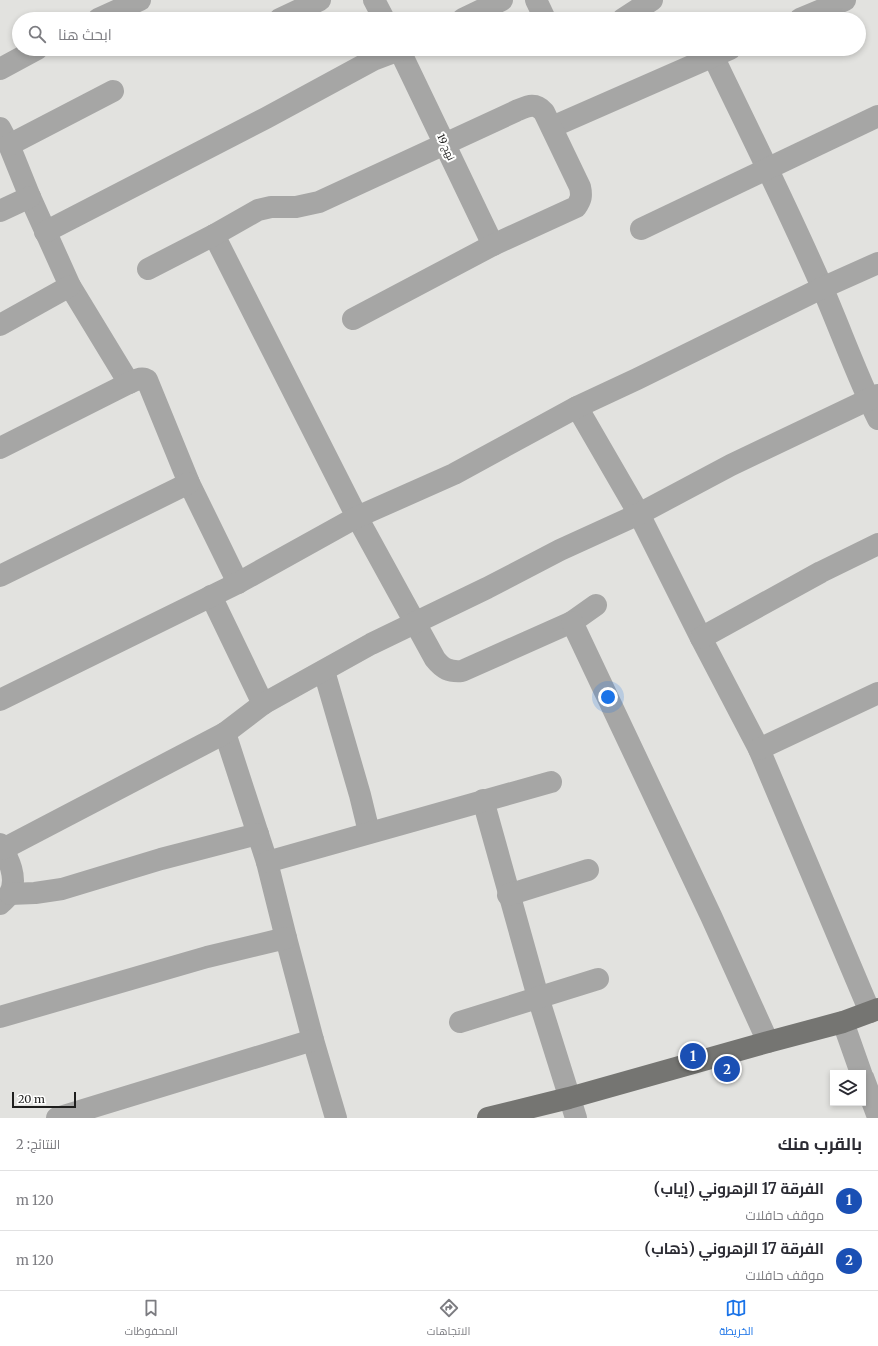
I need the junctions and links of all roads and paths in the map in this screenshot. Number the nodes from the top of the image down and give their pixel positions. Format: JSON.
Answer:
{"nodes":[{"id":1,"x":140,"y":0,"type":"edge"},
{"id":2,"x":320,"y":0,"type":"edge"},
{"id":3,"x":374,"y":0,"type":"edge"},
{"id":4,"x":502,"y":0,"type":"edge"},
{"id":5,"x":536,"y":0,"type":"edge"},
{"id":6,"x":652,"y":0,"type":"edge"},
{"id":7,"x":845,"y":0,"type":"edge"},
{"id":8,"x":113,"y":12,"type":"edge"},
{"id":9,"x":295,"y":12,"type":"edge"},
{"id":10,"x":380,"y":12,"type":"edge"},
{"id":11,"x":477,"y":12,"type":"edge"},
{"id":12,"x":542,"y":12,"type":"edge"},
{"id":13,"x":634,"y":12,"type":"edge"},
{"id":14,"x":817,"y":12,"type":"edge"},
{"id":15,"x":24,"y":56,"type":"edge"},
{"id":16,"x":383,"y":56,"type":"edge"},
{"id":17,"x":403,"y":56,"type":"edge"},
{"id":18,"x":715,"y":56,"type":"edge"},
{"id":19,"x":723,"y":56,"type":"edge"},
{"id":20,"x":0,"y":69,"type":"edge"},
{"id":21,"x":113,"y":91,"type":"dead end"},
{"id":22,"x":878,"y":116,"type":"edge"},
{"id":23,"x":552,"y":127,"type":"junction"},
{"id":24,"x":4,"y":137,"type":"edge"},
{"id":25,"x":445,"y":144,"type":"junction"},
{"id":26,"x":768,"y":169,"type":"junction"},
{"id":27,"x":30,"y":197,"type":"junction"},
{"id":28,"x":0,"y":211,"type":"edge"},
{"id":29,"x":641,"y":229,"type":"dead end"},
{"id":30,"x":45,"y":232,"type":"junction"},
{"id":31,"x":214,"y":235,"type":"junction"},
{"id":32,"x":493,"y":245,"type":"junction"},
{"id":33,"x":878,"y":263,"type":"edge"},
{"id":34,"x":148,"y":268,"type":"dead end"},
{"id":35,"x":70,"y":286,"type":"junction"},
{"id":36,"x":822,"y":288,"type":"junction"},
{"id":37,"x":354,"y":319,"type":"dead end"},
{"id":38,"x":0,"y":325,"type":"edge"},
{"id":39,"x":129,"y":383,"type":"junction"},
{"id":40,"x":875,"y":405,"type":"edge"},
{"id":41,"x":577,"y":407,"type":"junction"},
{"id":42,"x":0,"y":448,"type":"edge"},
{"id":43,"x":189,"y":483,"type":"junction"},
{"id":44,"x":639,"y":514,"type":"junction"},
{"id":45,"x":357,"y":517,"type":"junction"},
{"id":46,"x":878,"y":544,"type":"edge"},
{"id":47,"x":0,"y":576,"type":"edge"},
{"id":48,"x":238,"y":583,"type":"junction"},
{"id":49,"x":211,"y":596,"type":"junction"},
{"id":50,"x":596,"y":605,"type":"dead end"},
{"id":51,"x":415,"y":622,"type":"junction"},
{"id":52,"x":572,"y":622,"type":"junction"},
{"id":53,"x":701,"y":638,"type":"junction"},
{"id":54,"x":324,"y":671,"type":"junction"},
{"id":55,"x":878,"y":693,"type":"edge"},
{"id":56,"x":0,"y":700,"type":"edge"},
{"id":57,"x":263,"y":704,"type":"junction"},
{"id":58,"x":224,"y":733,"type":"junction"},
{"id":59,"x":759,"y":749,"type":"junction"},
{"id":60,"x":551,"y":782,"type":"dead end"},
{"id":61,"x":483,"y":800,"type":"junction"},
{"id":62,"x":369,"y":832,"type":"junction"},
{"id":63,"x":258,"y":834,"type":"junction"},
{"id":64,"x":2,"y":847,"type":"edge"},
{"id":65,"x":267,"y":862,"type":"junction"},
{"id":66,"x":588,"y":870,"type":"dead end"},
{"id":67,"x":508,"y":895,"type":"junction"},
{"id":68,"x":5,"y":899,"type":"edge"},
{"id":69,"x":286,"y":938,"type":"junction"},
{"id":70,"x":598,"y":979,"type":"dead end"},
{"id":71,"x":538,"y":997,"type":"junction"},
{"id":72,"x":874,"y":1010,"type":"edge"},
{"id":73,"x":0,"y":1017,"type":"edge"},
{"id":74,"x":460,"y":1022,"type":"dead end"},
{"id":75,"x":843,"y":1022,"type":"junction"},
{"id":76,"x":313,"y":1040,"type":"junction"},
{"id":77,"x":768,"y":1042,"type":"junction"},
{"id":78,"x":861,"y":1070,"type":"edge"},
{"id":79,"x":866,"y":1085,"type":"edge"},
{"id":80,"x":573,"y":1108,"type":"edge"},
{"id":81,"x":878,"y":1117,"type":"edge"},
{"id":82,"x":58,"y":1118,"type":"edge"},
{"id":83,"x":336,"y":1118,"type":"edge"},
{"id":84,"x":488,"y":1118,"type":"edge"}],
"edges":[{"from":1,"to":8,"type":"street"},
{"from":2,"to":9,"type":"street"},
{"from":3,"to":10,"type":"street"},
{"from":4,"to":11,"type":"street"},
{"from":5,"to":12,"type":"street"},
{"from":6,"to":13,"type":"street"},
{"from":7,"to":14,"type":"street"},
{"from":15,"to":20,"type":"street"},
{"from":16,"to":30,"type":"street"},
{"from":17,"to":25,"type":"street","name":"نهج 19"},
{"from":18,"to":23,"type":"street"},
{"from":19,"to":26,"type":"street"},
{"from":21,"to":24,"type":"street"},
{"from":22,"to":26,"type":"street"},
{"from":23,"to":25,"type":"street"},
{"from":23,"to":32,"type":"street"},
{"from":24,"to":27,"type":"street"},
{"from":25,"to":31,"type":"street"},
{"from":25,"to":32,"type":"street","name":"نهج 19"},
{"from":26,"to":29,"type":"street"},
{"from":26,"to":36,"type":"street"},
{"from":27,"to":28,"type":"street"},
{"from":27,"to":30,"type":"street"},
{"from":30,"to":35,"type":"street"},
{"from":31,"to":34,"type":"street"},
{"from":31,"to":45,"type":"street"},
{"from":32,"to":37,"type":"street"},
{"from":33,"to":36,"type":"street"},
{"from":35,"to":38,"type":"street"},
{"from":35,"to":39,"type":"street"},
{"from":36,"to":40,"type":"street"},
{"from":36,"to":41,"type":"street"},
{"from":39,"to":42,"type":"street"},
{"from":39,"to":43,"type":"street"},
{"from":40,"to":44,"type":"street"},
{"from":41,"to":44,"type":"street"},
{"from":41,"to":45,"type":"street"},
{"from":43,"to":47,"type":"street"},
{"from":43,"to":48,"type":"street"},
{"from":44,"to":51,"type":"street"},
{"from":44,"to":53,"type":"street"},
{"from":45,"to":48,"type":"street"},
{"from":45,"to":51,"type":"street"},
{"from":46,"to":53,"type":"street"},
{"from":48,"to":49,"type":"street"},
{"from":49,"to":56,"type":"street"},
{"from":49,"to":57,"type":"street"},
{"from":50,"to":52,"type":"street"},
{"from":51,"to":52,"type":"street"},
{"from":51,"to":54,"type":"street"},
{"from":52,"to":77,"type":"street"},
{"from":53,"to":59,"type":"street"},
{"from":54,"to":57,"type":"street"},
{"from":54,"to":62,"type":"street"},
{"from":55,"to":59,"type":"street"},
{"from":57,"to":58,"type":"street"},
{"from":58,"to":63,"type":"street"},
{"from":58,"to":64,"type":"street"},
{"from":59,"to":72,"type":"street"},
{"from":60,"to":61,"type":"street"},
{"from":61,"to":62,"type":"street"},
{"from":61,"to":67,"type":"street"},
{"from":62,"to":65,"type":"street"},
{"from":63,"to":65,"type":"street"},
{"from":63,"to":68,"type":"street"},
{"from":64,"to":68,"type":"street"},
{"from":65,"to":69,"type":"street"},
{"from":66,"to":67,"type":"street"},
{"from":67,"to":71,"type":"street"},
{"from":69,"to":73,"type":"street"},
{"from":69,"to":76,"type":"street"},
{"from":70,"to":71,"type":"street"},
{"from":71,"to":74,"type":"street"},
{"from":71,"to":80,"type":"street"},
{"from":72,"to":75,"type":"main road"},
{"from":75,"to":77,"type":"main road"},
{"from":75,"to":78,"type":"street"},
{"from":76,"to":82,"type":"street"},
{"from":76,"to":83,"type":"street"},
{"from":77,"to":80,"type":"main road"},
{"from":79,"to":81,"type":"street"},
{"from":80,"to":84,"type":"main road"}]}
